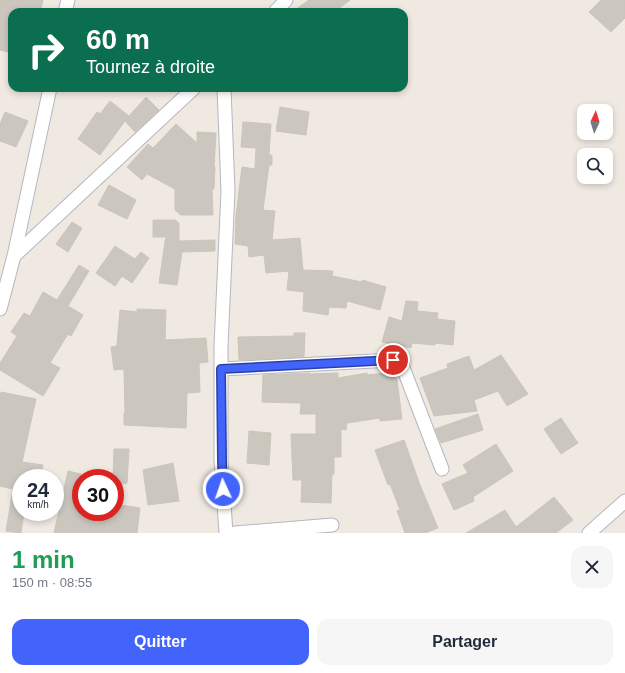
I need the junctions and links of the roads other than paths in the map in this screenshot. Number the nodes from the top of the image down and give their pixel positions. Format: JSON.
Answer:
{"nodes":[{"id":1,"x":286,"y":0,"type":"edge"},
{"id":2,"x":279,"y":8,"type":"edge"},
{"id":3,"x":49,"y":92,"type":"edge"},
{"id":4,"x":190,"y":92,"type":"edge"},
{"id":5,"x":224,"y":92,"type":"edge"},
{"id":6,"x":14,"y":256,"type":"junction"},
{"id":7,"x":1,"y":304,"type":"edge"},
{"id":8,"x":221,"y":369,"type":"junction"},
{"id":9,"x":442,"y":469,"type":"dead end"},
{"id":10,"x":625,"y":501,"type":"edge"},
{"id":11,"x":332,"y":525,"type":"dead end"},
{"id":12,"x":226,"y":533,"type":"edge"},
{"id":13,"x":235,"y":533,"type":"edge"},
{"id":14,"x":589,"y":533,"type":"edge"}],
"edges":[{"from":1,"to":2,"type":"street"},
{"from":3,"to":6,"type":"street"},
{"from":4,"to":6,"type":"street"},
{"from":5,"to":8,"type":"street"},
{"from":6,"to":7,"type":"street"},
{"from":8,"to":9,"type":"street"},
{"from":8,"to":12,"type":"street"},
{"from":10,"to":14,"type":"street"},
{"from":11,"to":13,"type":"street"}]}
